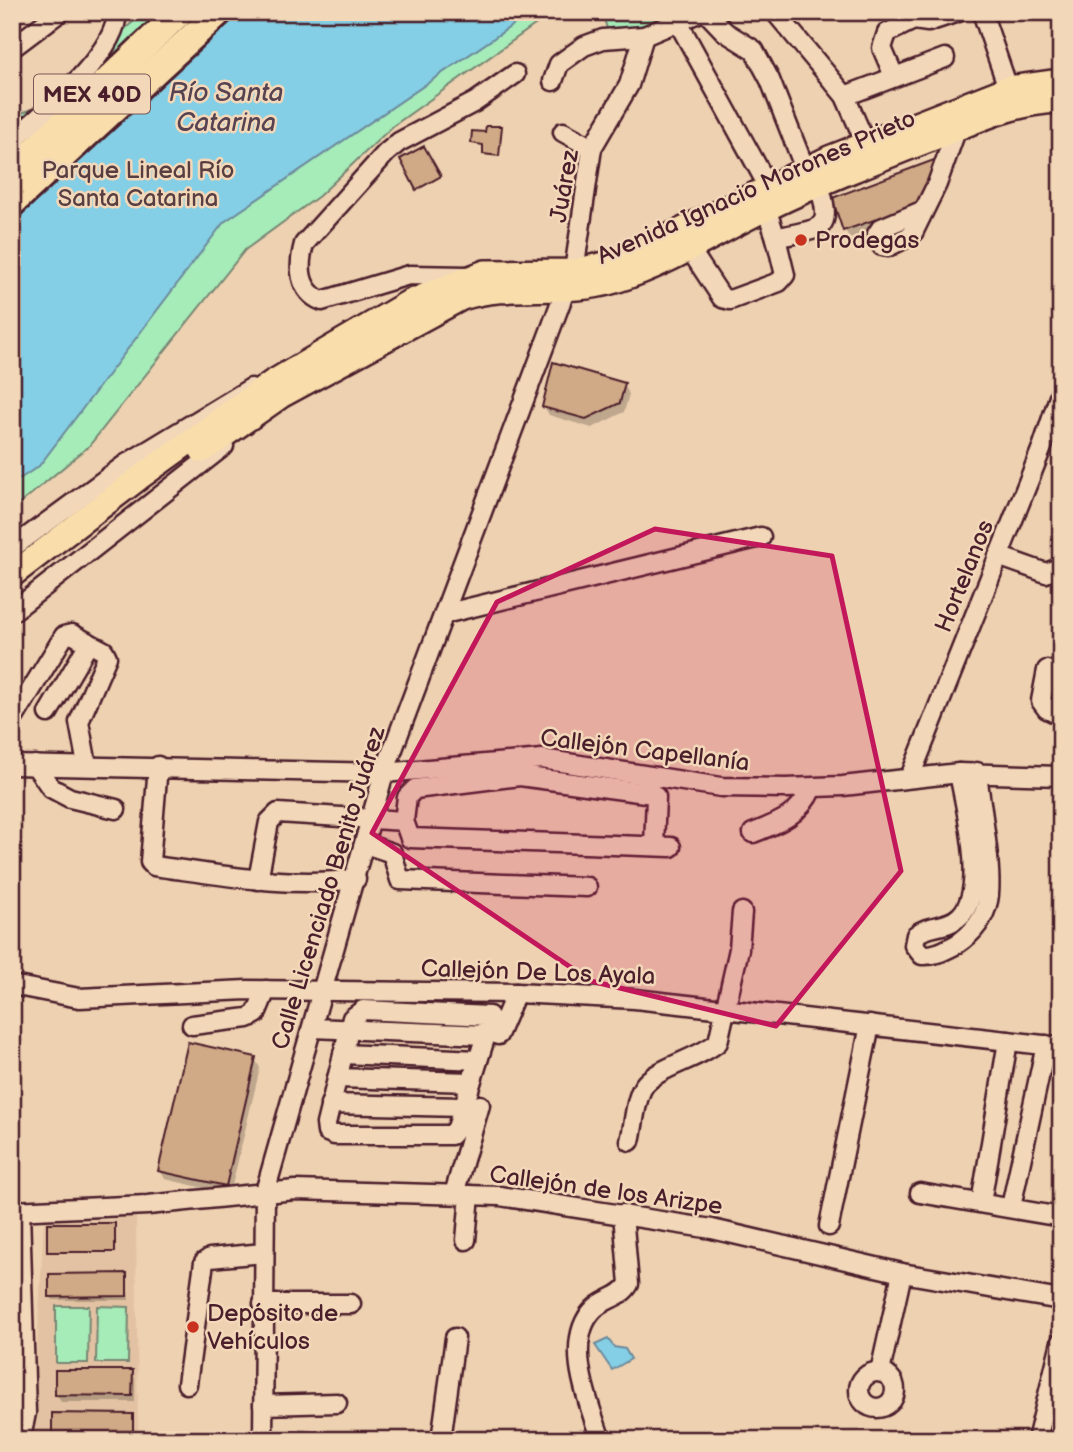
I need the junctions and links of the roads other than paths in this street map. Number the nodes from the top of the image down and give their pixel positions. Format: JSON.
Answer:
{"nodes":[{"id":1,"x":60,"y":12,"type":"edge"},
{"id":2,"x":117,"y":12,"type":"edge"},
{"id":3,"x":221,"y":12,"type":"edge"},
{"id":4,"x":703,"y":12,"type":"edge"},
{"id":5,"x":775,"y":12,"type":"edge"},
{"id":6,"x":958,"y":12,"type":"edge"},
{"id":7,"x":982,"y":12,"type":"edge"},
{"id":8,"x":179,"y":14,"type":"edge"},
{"id":9,"x":678,"y":22,"type":"junction"},
{"id":10,"x":644,"y":36,"type":"junction"},
{"id":11,"x":12,"y":48,"type":"edge"},
{"id":12,"x":945,"y":58,"type":"dead end"},
{"id":13,"x":515,"y":74,"type":"dead end"},
{"id":14,"x":894,"y":76,"type":"junction"},
{"id":15,"x":553,"y":80,"type":"dead end"},
{"id":16,"x":1061,"y":80,"type":"edge"},
{"id":17,"x":1008,"y":88,"type":"junction"},
{"id":18,"x":845,"y":96,"type":"junction"},
{"id":19,"x":1061,"y":100,"type":"edge"},
{"id":20,"x":957,"y":128,"type":"junction"},
{"id":21,"x":563,"y":132,"type":"dead end"},
{"id":22,"x":12,"y":141,"type":"edge"},
{"id":23,"x":866,"y":144,"type":"junction"},
{"id":24,"x":592,"y":148,"type":"junction"},
{"id":25,"x":12,"y":172,"type":"edge"},
{"id":26,"x":812,"y":177,"type":"junction"},
{"id":27,"x":767,"y":197,"type":"junction"},
{"id":28,"x":12,"y":203,"type":"edge"},
{"id":29,"x":924,"y":210,"type":"dead end"},
{"id":30,"x":776,"y":238,"type":"junction"},
{"id":31,"x":693,"y":254,"type":"dead end"},
{"id":32,"x":468,"y":276,"type":"junction"},
{"id":33,"x":570,"y":281,"type":"junction"},
{"id":34,"x":276,"y":389,"type":"junction"},
{"id":35,"x":1061,"y":391,"type":"edge"},
{"id":36,"x":143,"y":484,"type":"junction"},
{"id":37,"x":761,"y":537,"type":"dead end"},
{"id":38,"x":12,"y":548,"type":"edge"},
{"id":39,"x":998,"y":556,"type":"junction"},
{"id":40,"x":1061,"y":567,"type":"edge"},
{"id":41,"x":12,"y":575,"type":"edge"},
{"id":42,"x":12,"y":593,"type":"edge"},
{"id":43,"x":12,"y":612,"type":"edge"},
{"id":44,"x":444,"y":614,"type":"junction"},
{"id":45,"x":89,"y":643,"type":"junction"},
{"id":46,"x":1047,"y":670,"type":"dead end"},
{"id":47,"x":48,"y":713,"type":"dead end"},
{"id":48,"x":15,"y":716,"type":"dead end"},
{"id":49,"x":1061,"y":716,"type":"edge"},
{"id":50,"x":12,"y":765,"type":"edge"},
{"id":51,"x":35,"y":765,"type":"junction"},
{"id":52,"x":87,"y":765,"type":"junction"},
{"id":53,"x":158,"y":766,"type":"junction"},
{"id":54,"x":968,"y":772,"type":"junction"},
{"id":55,"x":383,"y":773,"type":"junction"},
{"id":56,"x":1061,"y":776,"type":"edge"},
{"id":57,"x":909,"y":777,"type":"junction"},
{"id":58,"x":812,"y":788,"type":"junction"},
{"id":59,"x":116,"y":809,"type":"dead end"},
{"id":60,"x":373,"y":817,"type":"junction"},
{"id":61,"x":974,"y":820,"type":"junction"},
{"id":62,"x":404,"y":821,"type":"junction"},
{"id":63,"x":752,"y":833,"type":"dead end"},
{"id":64,"x":365,"y":844,"type":"junction"},
{"id":65,"x":356,"y":879,"type":"junction"},
{"id":66,"x":258,"y":880,"type":"junction"},
{"id":67,"x":587,"y":887,"type":"dead end"},
{"id":68,"x":742,"y":912,"type":"dead end"},
{"id":69,"x":12,"y":985,"type":"edge"},
{"id":70,"x":266,"y":990,"type":"junction"},
{"id":71,"x":323,"y":991,"type":"junction"},
{"id":72,"x":516,"y":993,"type":"junction"},
{"id":73,"x":727,"y":1008,"type":"junction"},
{"id":74,"x":192,"y":1025,"type":"dead end"},
{"id":75,"x":870,"y":1025,"type":"junction"},
{"id":76,"x":312,"y":1028,"type":"junction"},
{"id":77,"x":348,"y":1030,"type":"junction"},
{"id":78,"x":492,"y":1035,"type":"junction"},
{"id":79,"x":1008,"y":1041,"type":"junction"},
{"id":80,"x":1053,"y":1046,"type":"edge"},
{"id":81,"x":343,"y":1054,"type":"junction"},
{"id":82,"x":478,"y":1060,"type":"junction"},
{"id":83,"x":337,"y":1077,"type":"junction"},
{"id":84,"x":471,"y":1082,"type":"junction"},
{"id":85,"x":330,"y":1104,"type":"junction"},
{"id":86,"x":472,"y":1106,"type":"junction"},
{"id":87,"x":630,"y":1141,"type":"dead end"},
{"id":88,"x":265,"y":1192,"type":"junction"},
{"id":89,"x":920,"y":1193,"type":"dead end"},
{"id":90,"x":462,"y":1195,"type":"junction"},
{"id":91,"x":981,"y":1203,"type":"junction"},
{"id":92,"x":1011,"y":1207,"type":"junction"},
{"id":93,"x":16,"y":1210,"type":"edge"},
{"id":94,"x":623,"y":1214,"type":"junction"},
{"id":95,"x":1061,"y":1217,"type":"edge"},
{"id":96,"x":829,"y":1226,"type":"dead end"},
{"id":97,"x":466,"y":1240,"type":"dead end"},
{"id":98,"x":264,"y":1253,"type":"junction"},
{"id":99,"x":902,"y":1273,"type":"junction"},
{"id":100,"x":1061,"y":1300,"type":"edge"},
{"id":101,"x":263,"y":1304,"type":"junction"},
{"id":102,"x":351,"y":1304,"type":"dead end"},
{"id":103,"x":455,"y":1338,"type":"dead end"},
{"id":104,"x":1061,"y":1342,"type":"edge"},
{"id":105,"x":880,"y":1372,"type":"dead end"},
{"id":106,"x":187,"y":1384,"type":"dead end"},
{"id":107,"x":1054,"y":1399,"type":"edge"},
{"id":108,"x":337,"y":1403,"type":"dead end"},
{"id":109,"x":263,"y":1405,"type":"junction"},
{"id":110,"x":12,"y":1432,"type":"edge"},
{"id":111,"x":262,"y":1440,"type":"edge"},
{"id":112,"x":441,"y":1440,"type":"edge"},
{"id":113,"x":601,"y":1440,"type":"edge"},
{"id":114,"x":1037,"y":1440,"type":"edge"}],
"edges":[{"from":1,"to":11,"type":"street"},
{"from":2,"to":22,"type":"street"},
{"from":3,"to":28,"type":"highway","number":"MEX 40D"},
{"from":4,"to":9,"type":"street"},
{"from":4,"to":26,"type":"street"},
{"from":5,"to":18,"type":"street"},
{"from":6,"to":14,"type":"street"},
{"from":7,"to":17,"type":"street"},
{"from":8,"to":25,"type":"highway","number":"MEX 40D"},
{"from":9,"to":10,"type":"street"},
{"from":9,"to":27,"type":"street"},
{"from":10,"to":15,"type":"street"},
{"from":10,"to":24,"type":"street","name":"Juárez"},
{"from":12,"to":14,"type":"street"},
{"from":13,"to":32,"type":"street"},
{"from":14,"to":18,"type":"street"},
{"from":16,"to":17,"type":"main road","name":"Avenida Ignacio Morones Prieto"},
{"from":17,"to":23,"type":"main road","name":"Avenida Ignacio Morones Prieto"},
{"from":18,"to":23,"type":"street"},
{"from":19,"to":20,"type":"main road","name":"Avenida Ignacio Morones Prieto"},
{"from":20,"to":26,"type":"main road","name":"Avenida Ignacio Morones Prieto"},
{"from":20,"to":29,"type":"street"},
{"from":21,"to":24,"type":"street"},
{"from":23,"to":26,"type":"main road","name":"Avenida Ignacio Morones Prieto"},
{"from":24,"to":33,"type":"street","name":"Juárez"},
{"from":26,"to":27,"type":"main road","name":"Avenida Ignacio Morones Prieto"},
{"from":26,"to":30,"type":"street"},
{"from":27,"to":30,"type":"street"},
{"from":27,"to":33,"type":"main road","name":"Avenida Ignacio Morones Prieto"},
{"from":30,"to":31,"type":"street"},
{"from":32,"to":33,"type":"main road","name":"Avenida Ignacio Morones Prieto"},
{"from":32,"to":34,"type":"main road","name":"Avenida Ignacio Morones Prieto"},
{"from":33,"to":34,"type":"main road","name":"Avenida Ignacio Morones Prieto"},
{"from":33,"to":44,"type":"street","name":"Calle Licenciado Benito Juárez"},
{"from":34,"to":36,"type":"main road","name":"Avenida Ignacio Morones Prieto"},
{"from":34,"to":38,"type":"street","name":"Avenida Ignacio Morones Prieto"},
{"from":34,"to":43,"type":"street"},
{"from":35,"to":39,"type":"street","name":"Hortelanos"},
{"from":36,"to":41,"type":"main road","name":"Avenida Ignacio Morones Prieto"},
{"from":36,"to":42,"type":"main road","name":"Avenida Ignacio Morones Prieto"},
{"from":37,"to":44,"type":"street"},
{"from":39,"to":40,"type":"street"},
{"from":39,"to":57,"type":"street","name":"Hortelanos"},
{"from":44,"to":55,"type":"street","name":"Calle Licenciado Benito Juárez"},
{"from":45,"to":47,"type":"street"},
{"from":45,"to":48,"type":"street"},
{"from":45,"to":52,"type":"street"},
{"from":46,"to":49,"type":"street"},
{"from":50,"to":51,"type":"street","name":"Callejón Capellanía"},
{"from":51,"to":52,"type":"street","name":"Callejón Capellanía"},
{"from":51,"to":59,"type":"street"},
{"from":52,"to":53,"type":"street","name":"Callejón Capellanía"},
{"from":53,"to":55,"type":"street","name":"Callejón Capellanía"},
{"from":53,"to":66,"type":"street"},
{"from":54,"to":56,"type":"street","name":"Callejón Capellanía"},
{"from":54,"to":57,"type":"street","name":"Callejón Capellanía"},
{"from":54,"to":61,"type":"street"},
{"from":55,"to":58,"type":"street","name":"Callejón Capellanía"},
{"from":55,"to":60,"type":"street","name":"Calle Licenciado Benito Juárez"},
{"from":57,"to":58,"type":"street","name":"Callejón Capellanía"},
{"from":58,"to":63,"type":"street"},
{"from":60,"to":62,"type":"street"},
{"from":60,"to":64,"type":"street","name":"Calle Licenciado Benito Juárez"},
{"from":60,"to":66,"type":"street"},
{"from":61,"to":61,"type":"street"},
{"from":62,"to":62,"type":"street"},
{"from":64,"to":65,"type":"street","name":"Calle Licenciado Benito Juárez"},
{"from":64,"to":67,"type":"street"},
{"from":65,"to":66,"type":"street"},
{"from":65,"to":71,"type":"street","name":"Calle Licenciado Benito Juárez"},
{"from":68,"to":73,"type":"street"},
{"from":69,"to":70,"type":"street","name":"Callejón De Los Ayala"},
{"from":70,"to":71,"type":"street","name":"Callejón De Los Ayala"},
{"from":70,"to":74,"type":"street"},
{"from":71,"to":72,"type":"street","name":"Callejón De Los Ayala"},
{"from":71,"to":76,"type":"street","name":"Calle Licenciado Benito Juárez"},
{"from":72,"to":73,"type":"street","name":"Callejón De Los Ayala"},
{"from":72,"to":78,"type":"street"},
{"from":73,"to":75,"type":"street","name":"Callejón De Los Ayala"},
{"from":73,"to":87,"type":"street"},
{"from":75,"to":79,"type":"street","name":"Callejón De Los Ayala"},
{"from":75,"to":96,"type":"street"},
{"from":76,"to":77,"type":"street"},
{"from":76,"to":88,"type":"street","name":"Calle Licenciado Benito Juárez"},
{"from":77,"to":78,"type":"street"},
{"from":77,"to":81,"type":"street"},
{"from":78,"to":82,"type":"street"},
{"from":79,"to":80,"type":"street","name":"Callejón De Los Ayala"},
{"from":79,"to":91,"type":"street"},
{"from":80,"to":92,"type":"street"},
{"from":81,"to":82,"type":"street"},
{"from":81,"to":83,"type":"street"},
{"from":82,"to":84,"type":"street"},
{"from":83,"to":84,"type":"street"},
{"from":83,"to":85,"type":"street"},
{"from":84,"to":86,"type":"street"},
{"from":85,"to":86,"type":"street"},
{"from":85,"to":86,"type":"street"},
{"from":86,"to":90,"type":"street"},
{"from":88,"to":90,"type":"street","name":"Callejón de los Arizpe"},
{"from":88,"to":93,"type":"street","name":"Callejón de los Arizpe"},
{"from":88,"to":98,"type":"street","name":"Calle Licenciado Benito Juárez"},
{"from":89,"to":91,"type":"street"},
{"from":90,"to":94,"type":"street","name":"Callejón de los Arizpe"},
{"from":90,"to":97,"type":"street"},
{"from":91,"to":92,"type":"street"},
{"from":92,"to":95,"type":"street"},
{"from":93,"to":110,"type":"street"},
{"from":94,"to":99,"type":"street","name":"Callejón de los Arizpe"},
{"from":94,"to":113,"type":"street"},
{"from":98,"to":101,"type":"street","name":"Calle Licenciado Benito Juárez"},
{"from":98,"to":106,"type":"street"},
{"from":99,"to":100,"type":"street","name":"Callejón de los Arizpe"},
{"from":99,"to":105,"type":"street"},
{"from":101,"to":102,"type":"street"},
{"from":101,"to":109,"type":"street","name":"Calle Licenciado Benito Juárez"},
{"from":103,"to":112,"type":"street"},
{"from":104,"to":107,"type":"street"},
{"from":107,"to":114,"type":"street"},
{"from":108,"to":109,"type":"street"},
{"from":109,"to":111,"type":"street","name":"Calle Licenciado Benito Juárez"}]}
